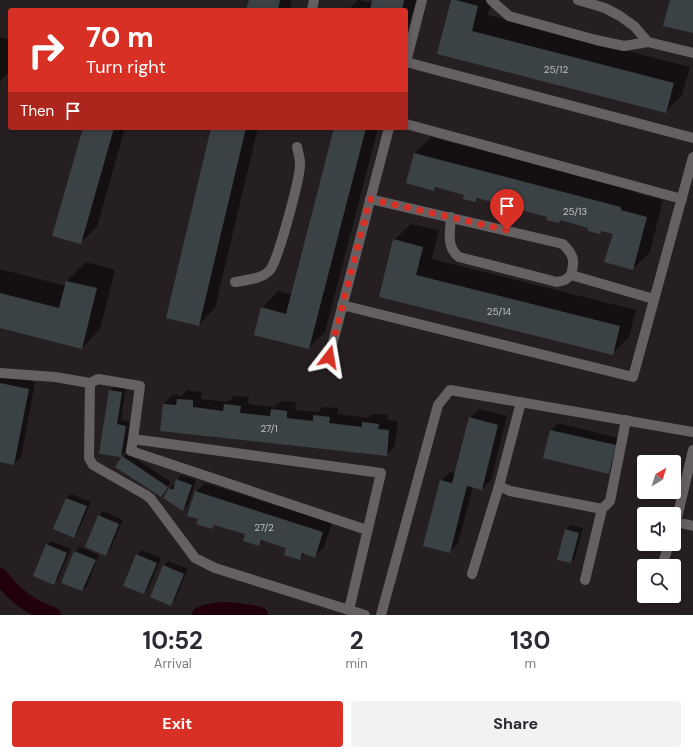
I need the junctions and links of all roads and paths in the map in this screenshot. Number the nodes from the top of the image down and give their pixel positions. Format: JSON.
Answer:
{"nodes":[{"id":1,"x":422,"y":0,"type":"edge"},
{"id":2,"x":491,"y":0,"type":"edge"},
{"id":3,"x":578,"y":0,"type":"edge"},
{"id":4,"x":648,"y":42,"type":"junction"},
{"id":5,"x":408,"y":54,"type":"edge"},
{"id":6,"x":693,"y":54,"type":"edge"},
{"id":7,"x":408,"y":63,"type":"edge"},
{"id":8,"x":408,"y":125,"type":"edge"},
{"id":9,"x":388,"y":130,"type":"edge"},
{"id":10,"x":693,"y":138,"type":"edge"},
{"id":11,"x":297,"y":148,"type":"dead end"},
{"id":12,"x":693,"y":157,"type":"edge"},
{"id":13,"x":370,"y":199,"type":"junction"},
{"id":14,"x":682,"y":199,"type":"junction"},
{"id":15,"x":451,"y":217,"type":"junction"},
{"id":16,"x":571,"y":275,"type":"junction"},
{"id":17,"x":235,"y":282,"type":"dead end"},
{"id":18,"x":654,"y":299,"type":"junction"},
{"id":19,"x":342,"y":305,"type":"junction"},
{"id":20,"x":329,"y":357,"type":"dead end"},
{"id":21,"x":0,"y":373,"type":"edge"},
{"id":22,"x":90,"y":382,"type":"junction"},
{"id":23,"x":521,"y":402,"type":"junction"},
{"id":24,"x":626,"y":420,"type":"junction"},
{"id":25,"x":693,"y":432,"type":"edge"},
{"id":26,"x":133,"y":439,"type":"junction"},
{"id":27,"x":693,"y":450,"type":"edge"},
{"id":28,"x":499,"y":486,"type":"junction"},
{"id":29,"x":679,"y":507,"type":"edge"},
{"id":30,"x":602,"y":509,"type":"junction"},
{"id":31,"x":681,"y":525,"type":"edge"},
{"id":32,"x":693,"y":526,"type":"edge"},
{"id":33,"x":368,"y":530,"type":"junction"},
{"id":34,"x":472,"y":574,"type":"dead end"},
{"id":35,"x":585,"y":580,"type":"dead end"},
{"id":36,"x":349,"y":610,"type":"junction"},
{"id":37,"x":365,"y":615,"type":"edge"},
{"id":38,"x":381,"y":615,"type":"edge"}],
"edges":[{"from":1,"to":5,"type":"street"},
{"from":2,"to":4,"type":"street"},
{"from":3,"to":4,"type":"street"},
{"from":4,"to":6,"type":"street"},
{"from":7,"to":10,"type":"street"},
{"from":8,"to":14,"type":"street"},
{"from":9,"to":13,"type":"street"},
{"from":11,"to":17,"type":"street"},
{"from":12,"to":14,"type":"street"},
{"from":13,"to":15,"type":"street"},
{"from":13,"to":19,"type":"street"},
{"from":14,"to":18,"type":"street"},
{"from":15,"to":16,"type":"street"},
{"from":15,"to":16,"type":"street"},
{"from":16,"to":18,"type":"street"},
{"from":18,"to":19,"type":"street"},
{"from":19,"to":20,"type":"street"},
{"from":21,"to":22,"type":"street"},
{"from":22,"to":26,"type":"street"},
{"from":22,"to":36,"type":"street"},
{"from":23,"to":24,"type":"street"},
{"from":23,"to":28,"type":"street"},
{"from":23,"to":38,"type":"street"},
{"from":24,"to":25,"type":"street"},
{"from":24,"to":30,"type":"street"},
{"from":26,"to":33,"type":"street"},
{"from":26,"to":33,"type":"street"},
{"from":27,"to":29,"type":"street"},
{"from":28,"to":30,"type":"street"},
{"from":28,"to":34,"type":"street"},
{"from":30,"to":35,"type":"street"},
{"from":31,"to":32,"type":"street"},
{"from":33,"to":36,"type":"street"},
{"from":36,"to":37,"type":"street"}]}
